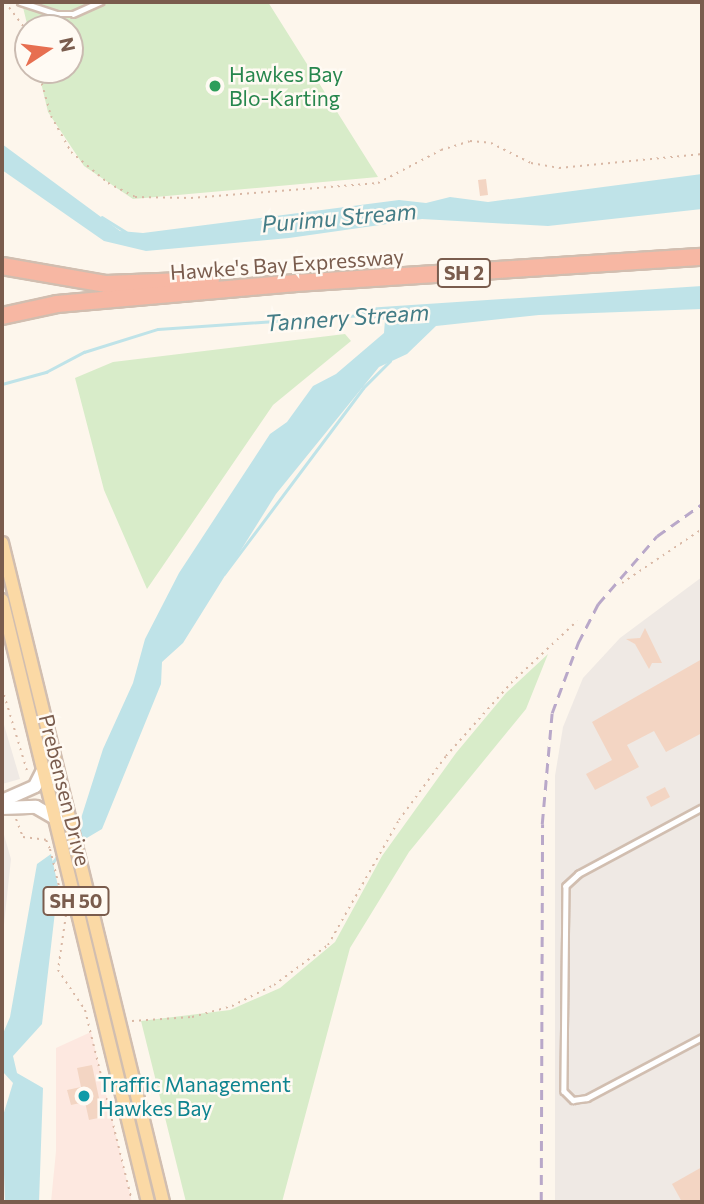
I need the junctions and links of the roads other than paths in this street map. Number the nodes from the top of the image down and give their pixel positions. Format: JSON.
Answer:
{"nodes":[{"id":1,"x":20,"y":2,"type":"edge"},
{"id":2,"x":100,"y":2,"type":"edge"},
{"id":3,"x":702,"y":248,"type":"edge"},
{"id":4,"x":702,"y":257,"type":"edge"},
{"id":5,"x":2,"y":266,"type":"edge"},
{"id":6,"x":2,"y":316,"type":"edge"},
{"id":7,"x":2,"y":543,"type":"edge"},
{"id":8,"x":2,"y":600,"type":"edge"},
{"id":9,"x":44,"y":768,"type":"junction"},
{"id":10,"x":6,"y":806,"type":"edge"},
{"id":11,"x":702,"y":808,"type":"edge"},
{"id":12,"x":57,"y":819,"type":"junction"},
{"id":13,"x":702,"y":1037,"type":"edge"},
{"id":14,"x":148,"y":1202,"type":"edge"},
{"id":15,"x":163,"y":1202,"type":"edge"}],
"edges":[{"from":1,"to":2,"type":"lane"},
{"from":3,"to":5,"type":"highway","name":"Hawke's Bay Expressway","number":"SH 2"},
{"from":4,"to":6,"type":"highway","name":"Hawke's Bay Expressway","number":"SH 2"},
{"from":7,"to":15,"type":"main road","name":"Prebensen Drive","number":"SH 50"},
{"from":8,"to":9,"type":"main road","name":"Prebensen Drive","number":"SH 50"},
{"from":9,"to":10,"type":"main road"},
{"from":9,"to":12,"type":"main road","name":"Prebensen Drive","number":"SH 50"},
{"from":10,"to":12,"type":"main road"},
{"from":11,"to":13,"type":"lane"},
{"from":12,"to":14,"type":"main road","name":"Prebensen Drive","number":"SH 50"}]}
